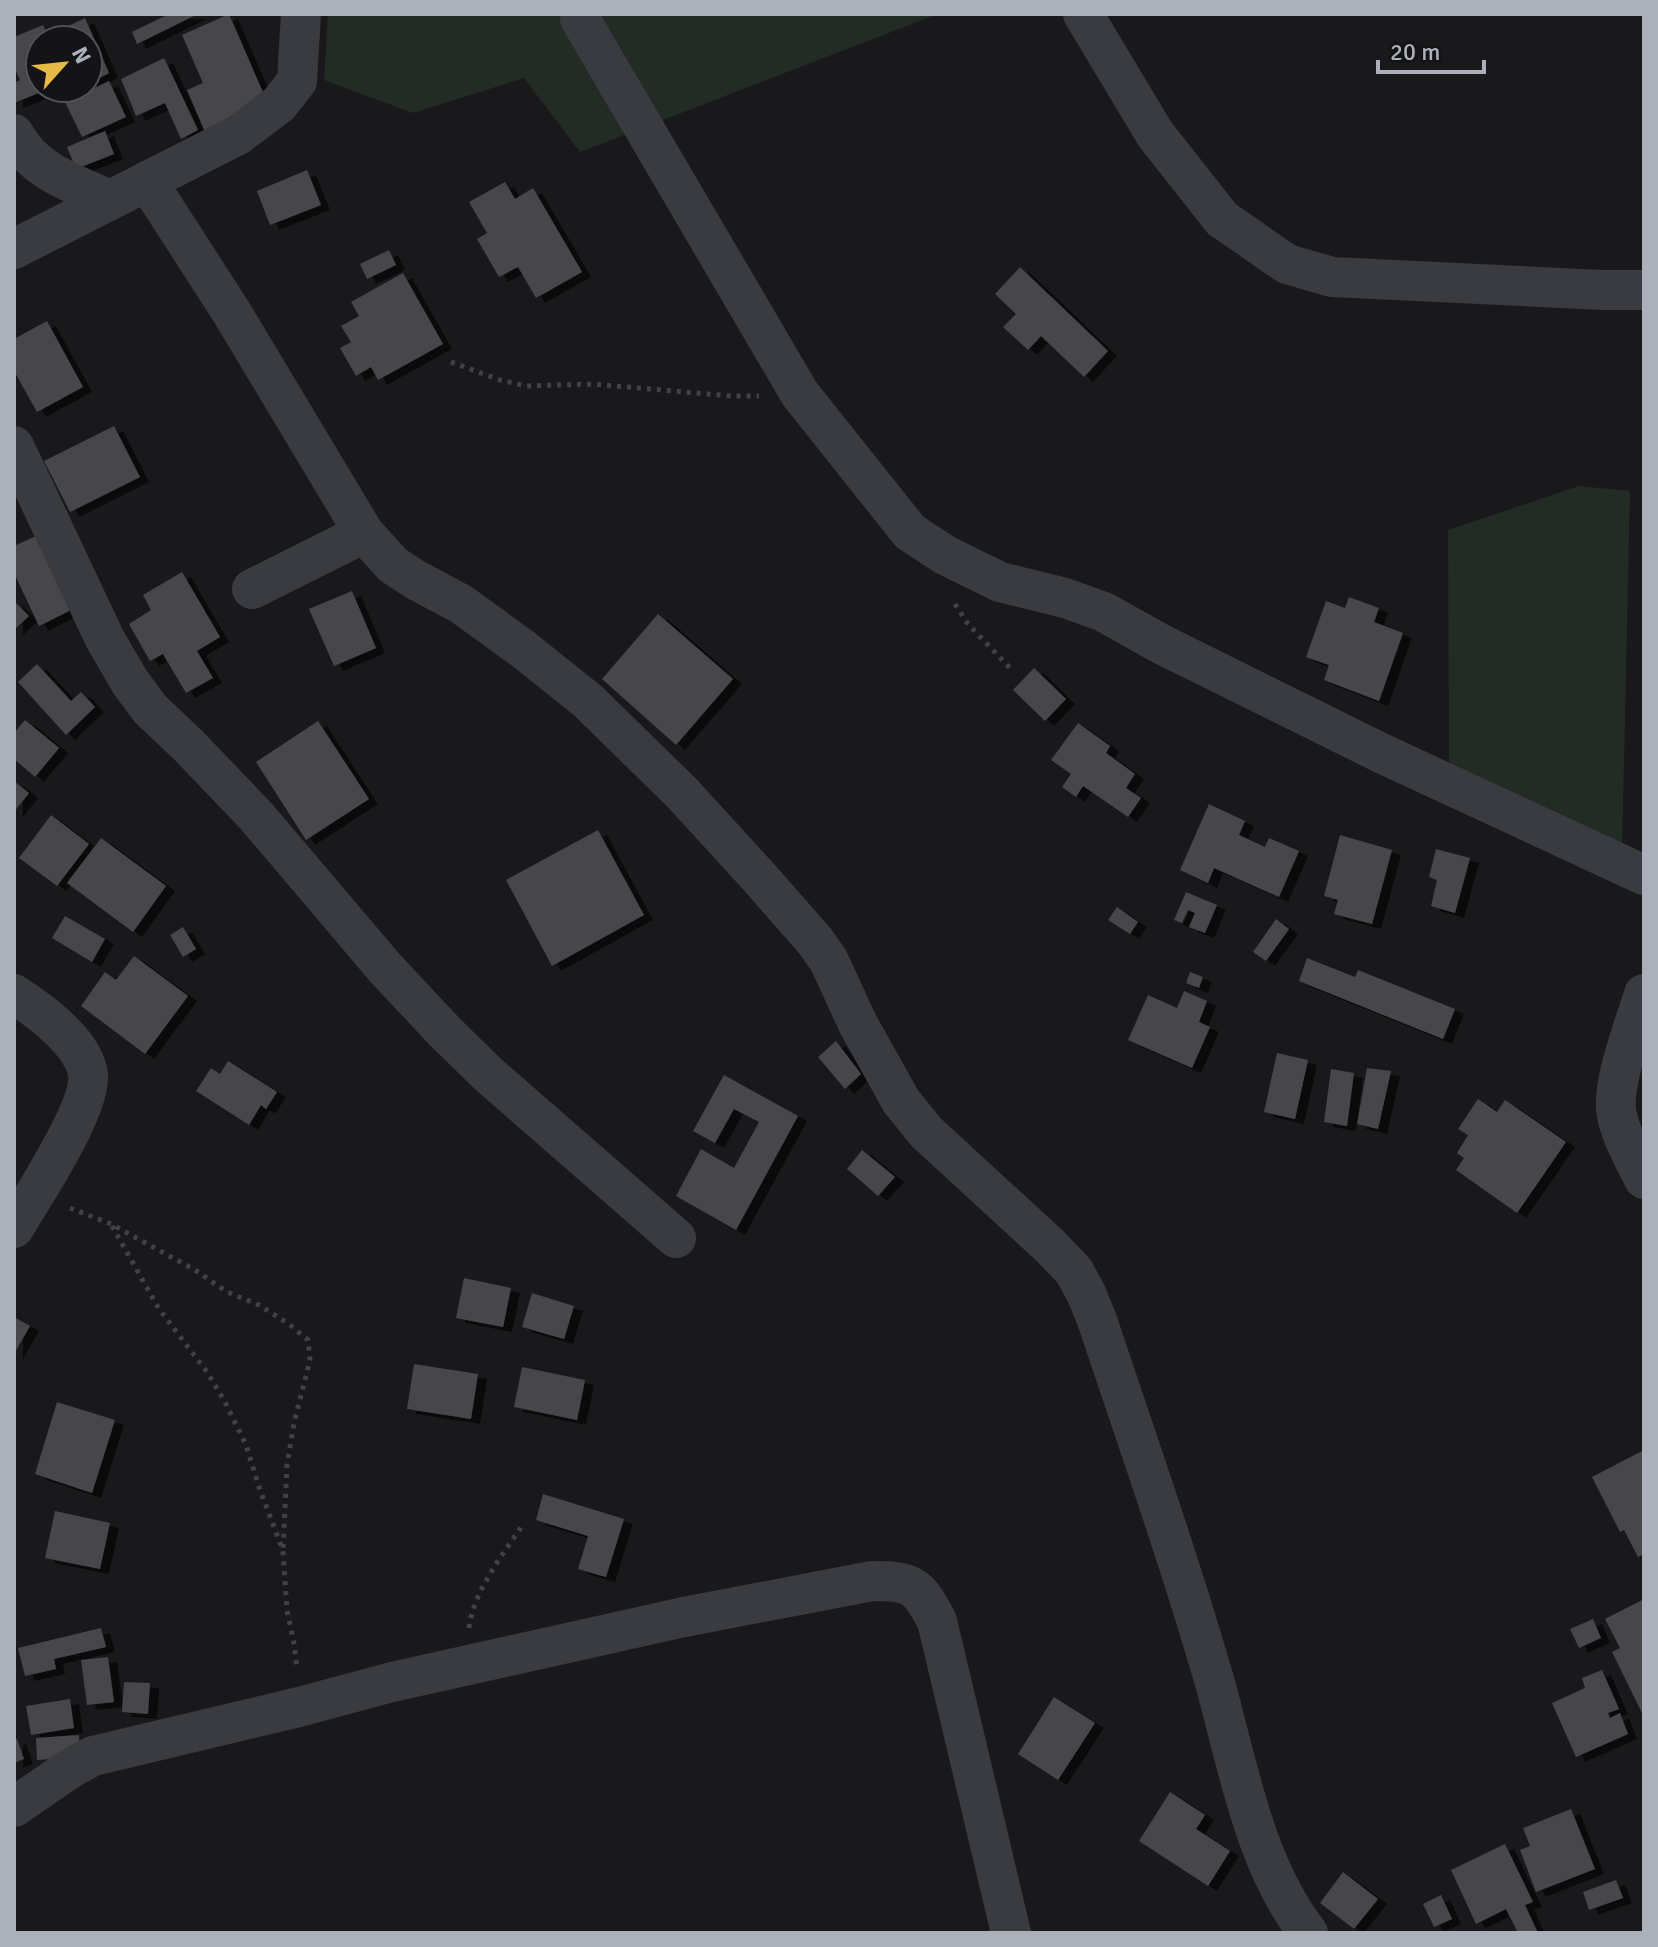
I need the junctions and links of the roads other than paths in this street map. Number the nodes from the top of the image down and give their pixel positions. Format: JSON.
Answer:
{"nodes":[{"id":1,"x":301,"y":14,"type":"edge"},
{"id":2,"x":1083,"y":14,"type":"edge"},
{"id":3,"x":580,"y":19,"type":"dead end"},
{"id":4,"x":14,"y":134,"type":"edge"},
{"id":5,"x":147,"y":181,"type":"junction"},
{"id":6,"x":109,"y":200,"type":"junction"},
{"id":7,"x":14,"y":249,"type":"edge"},
{"id":8,"x":1644,"y":290,"type":"edge"},
{"id":9,"x":14,"y":446,"type":"edge"},
{"id":10,"x":364,"y":533,"type":"junction"},
{"id":11,"x":252,"y":589,"type":"dead end"},
{"id":12,"x":1644,"y":875,"type":"edge"},
{"id":13,"x":14,"y":994,"type":"edge"},
{"id":14,"x":1644,"y":994,"type":"edge"},
{"id":15,"x":1644,"y":1179,"type":"edge"},
{"id":16,"x":14,"y":1228,"type":"edge"},
{"id":17,"x":676,"y":1238,"type":"dead end"},
{"id":18,"x":14,"y":1807,"type":"edge"},
{"id":19,"x":1011,"y":1933,"type":"edge"},
{"id":20,"x":1308,"y":1933,"type":"edge"}],
"edges":[{"from":1,"to":5,"type":"street"},
{"from":2,"to":8,"type":"street"},
{"from":3,"to":12,"type":"street"},
{"from":4,"to":6,"type":"street"},
{"from":5,"to":6,"type":"street"},
{"from":5,"to":10,"type":"street"},
{"from":6,"to":7,"type":"street"},
{"from":9,"to":17,"type":"street"},
{"from":10,"to":11,"type":"street"},
{"from":10,"to":20,"type":"street"},
{"from":13,"to":16,"type":"street"},
{"from":14,"to":15,"type":"street"},
{"from":18,"to":19,"type":"street"}]}
